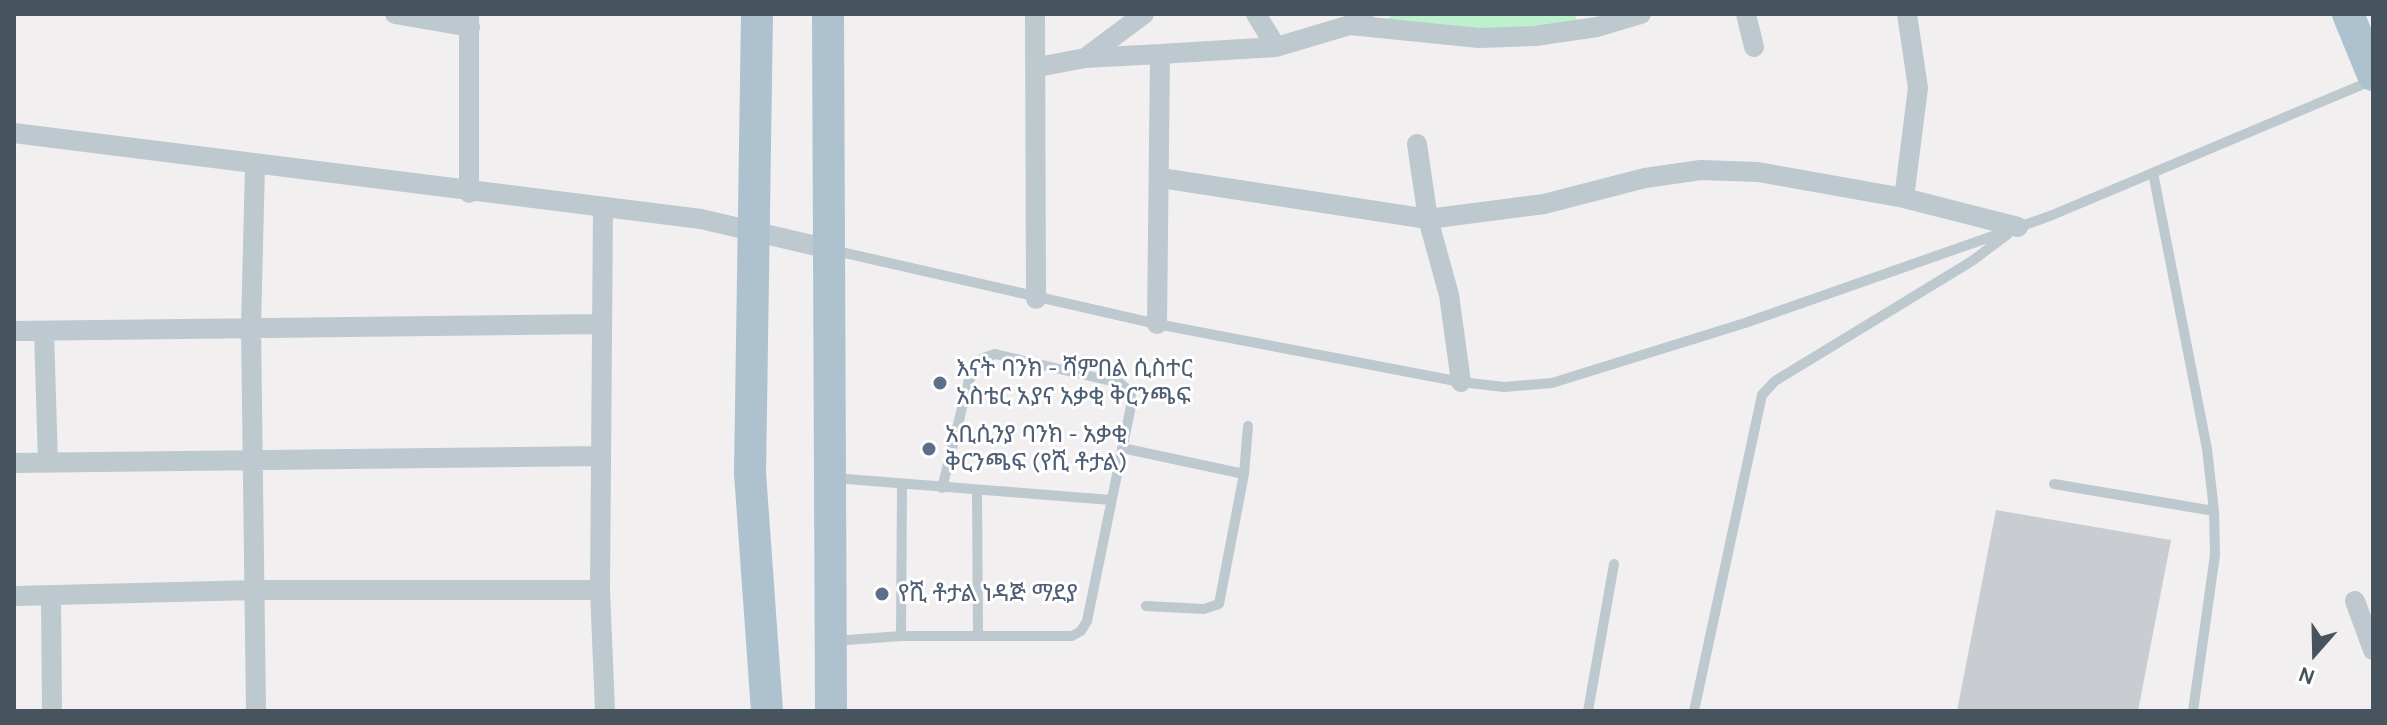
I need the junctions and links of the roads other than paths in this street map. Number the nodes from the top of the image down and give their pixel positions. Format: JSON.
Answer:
{"nodes":[{"id":1,"x":395,"y":14,"type":"edge"},
{"id":2,"x":757,"y":14,"type":"edge"},
{"id":3,"x":828,"y":14,"type":"edge"},
{"id":4,"x":1035,"y":14,"type":"edge"},
{"id":5,"x":1144,"y":14,"type":"edge"},
{"id":6,"x":1256,"y":14,"type":"edge"},
{"id":7,"x":1641,"y":14,"type":"edge"},
{"id":8,"x":1746,"y":14,"type":"edge"},
{"id":9,"x":1907,"y":14,"type":"edge"},
{"id":10,"x":2348,"y":14,"type":"edge"},
{"id":11,"x":1357,"y":19,"type":"edge"},
{"id":12,"x":470,"y":20,"type":"edge"},
{"id":13,"x":1594,"y":21,"type":"edge"},
{"id":14,"x":1276,"y":47,"type":"junction"},
{"id":15,"x":1754,"y":47,"type":"dead end"},
{"id":16,"x":1160,"y":54,"type":"junction"},
{"id":17,"x":1085,"y":58,"type":"junction"},
{"id":18,"x":1038,"y":67,"type":"junction"},
{"id":19,"x":2373,"y":78,"type":"edge"},
{"id":20,"x":14,"y":133,"type":"edge"},
{"id":21,"x":1417,"y":144,"type":"dead end"},
{"id":22,"x":255,"y":165,"type":"junction"},
{"id":23,"x":2153,"y":173,"type":"junction"},
{"id":24,"x":1161,"y":178,"type":"junction"},
{"id":25,"x":469,"y":193,"type":"junction"},
{"id":26,"x":1904,"y":198,"type":"junction"},
{"id":27,"x":603,"y":208,"type":"junction"},
{"id":28,"x":1428,"y":219,"type":"junction"},
{"id":29,"x":2018,"y":227,"type":"junction"},
{"id":30,"x":753,"y":231,"type":"junction"},
{"id":31,"x":829,"y":249,"type":"junction"},
{"id":32,"x":1036,"y":299,"type":"junction"},
{"id":33,"x":601,"y":324,"type":"junction"},
{"id":34,"x":1157,"y":324,"type":"junction"},
{"id":35,"x":251,"y":327,"type":"junction"},
{"id":36,"x":14,"y":331,"type":"edge"},
{"id":37,"x":44,"y":331,"type":"junction"},
{"id":38,"x":1461,"y":382,"type":"junction"},
{"id":39,"x":1248,"y":426,"type":"dead end"},
{"id":40,"x":1122,"y":448,"type":"junction"},
{"id":41,"x":601,"y":456,"type":"junction"},
{"id":42,"x":254,"y":462,"type":"junction"},
{"id":43,"x":14,"y":463,"type":"edge"},
{"id":44,"x":48,"y":463,"type":"junction"},
{"id":45,"x":1244,"y":474,"type":"junction"},
{"id":46,"x":828,"y":478,"type":"junction"},
{"id":47,"x":2054,"y":484,"type":"dead end"},
{"id":48,"x":902,"y":486,"type":"junction"},
{"id":49,"x":942,"y":488,"type":"junction"},
{"id":50,"x":977,"y":491,"type":"junction"},
{"id":51,"x":1111,"y":500,"type":"junction"},
{"id":52,"x":2214,"y":511,"type":"junction"},
{"id":53,"x":1614,"y":564,"type":"dead end"},
{"id":54,"x":256,"y":590,"type":"junction"},
{"id":55,"x":600,"y":590,"type":"junction"},
{"id":56,"x":14,"y":596,"type":"edge"},
{"id":57,"x":51,"y":596,"type":"junction"},
{"id":58,"x":2355,"y":601,"type":"dead end"},
{"id":59,"x":1146,"y":606,"type":"dead end"},
{"id":60,"x":901,"y":636,"type":"junction"},
{"id":61,"x":978,"y":636,"type":"junction"},
{"id":62,"x":830,"y":641,"type":"junction"},
{"id":63,"x":2373,"y":650,"type":"edge"},
{"id":64,"x":831,"y":706,"type":"edge"},
{"id":65,"x":52,"y":711,"type":"edge"},
{"id":66,"x":256,"y":711,"type":"edge"},
{"id":67,"x":605,"y":711,"type":"edge"},
{"id":68,"x":767,"y":711,"type":"edge"},
{"id":69,"x":1588,"y":711,"type":"edge"},
{"id":70,"x":1694,"y":711,"type":"edge"},
{"id":71,"x":2193,"y":711,"type":"edge"}],
"edges":[{"from":1,"to":12,"type":"street"},
{"from":2,"to":30,"type":"main road"},
{"from":3,"to":31,"type":"main road"},
{"from":4,"to":18,"type":"street"},
{"from":5,"to":17,"type":"street"},
{"from":6,"to":14,"type":"street"},
{"from":7,"to":13,"type":"street"},
{"from":8,"to":15,"type":"street"},
{"from":9,"to":26,"type":"street"},
{"from":10,"to":19,"type":"main road"},
{"from":11,"to":13,"type":"street"},
{"from":11,"to":14,"type":"street"},
{"from":12,"to":25,"type":"street"},
{"from":14,"to":16,"type":"street"},
{"from":16,"to":17,"type":"street"},
{"from":16,"to":24,"type":"street"},
{"from":17,"to":18,"type":"street"},
{"from":18,"to":32,"type":"street"},
{"from":19,"to":23,"type":"lane"},
{"from":20,"to":22,"type":"street"},
{"from":21,"to":28,"type":"street"},
{"from":22,"to":25,"type":"street"},
{"from":22,"to":35,"type":"street"},
{"from":23,"to":29,"type":"lane"},
{"from":23,"to":52,"type":"lane"},
{"from":24,"to":28,"type":"street"},
{"from":24,"to":34,"type":"street"},
{"from":25,"to":27,"type":"street"},
{"from":26,"to":28,"type":"street"},
{"from":26,"to":29,"type":"street"},
{"from":27,"to":30,"type":"street"},
{"from":27,"to":33,"type":"street"},
{"from":28,"to":38,"type":"street"},
{"from":29,"to":38,"type":"lane"},
{"from":29,"to":70,"type":"lane"},
{"from":30,"to":31,"type":"street"},
{"from":30,"to":68,"type":"main road"},
{"from":31,"to":32,"type":"lane"},
{"from":31,"to":46,"type":"main road"},
{"from":32,"to":34,"type":"lane"},
{"from":33,"to":35,"type":"street"},
{"from":33,"to":41,"type":"street"},
{"from":34,"to":38,"type":"lane"},
{"from":35,"to":37,"type":"street"},
{"from":35,"to":42,"type":"street"},
{"from":36,"to":37,"type":"street"},
{"from":37,"to":44,"type":"street"},
{"from":39,"to":45,"type":"lane"},
{"from":40,"to":45,"type":"lane"},
{"from":40,"to":49,"type":"lane"},
{"from":40,"to":51,"type":"lane"},
{"from":41,"to":42,"type":"street"},
{"from":41,"to":55,"type":"street"},
{"from":42,"to":44,"type":"street"},
{"from":42,"to":54,"type":"street"},
{"from":43,"to":44,"type":"street"},
{"from":45,"to":59,"type":"lane"},
{"from":46,"to":48,"type":"lane"},
{"from":46,"to":62,"type":"main road"},
{"from":47,"to":52,"type":"lane"},
{"from":48,"to":49,"type":"lane"},
{"from":48,"to":60,"type":"lane"},
{"from":49,"to":50,"type":"lane"},
{"from":50,"to":51,"type":"lane"},
{"from":50,"to":61,"type":"lane"},
{"from":51,"to":61,"type":"lane"},
{"from":52,"to":71,"type":"lane"},
{"from":53,"to":69,"type":"lane"},
{"from":54,"to":55,"type":"street"},
{"from":54,"to":57,"type":"street"},
{"from":54,"to":66,"type":"street"},
{"from":55,"to":67,"type":"street"},
{"from":56,"to":57,"type":"street"},
{"from":57,"to":65,"type":"street"},
{"from":58,"to":63,"type":"street"},
{"from":60,"to":61,"type":"lane"},
{"from":60,"to":62,"type":"lane"},
{"from":62,"to":64,"type":"main road"}]}
